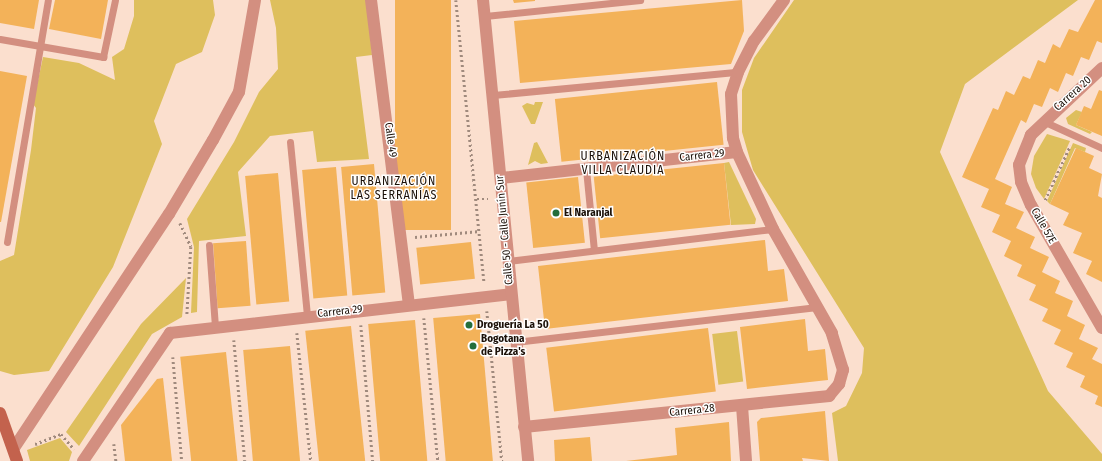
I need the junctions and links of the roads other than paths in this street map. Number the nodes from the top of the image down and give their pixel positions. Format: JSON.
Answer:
{"nodes":[{"id":1,"x":48,"y":0,"type":"edge"},
{"id":2,"x":114,"y":0,"type":"edge"},
{"id":3,"x":255,"y":0,"type":"edge"},
{"id":4,"x":371,"y":0,"type":"edge"},
{"id":5,"x":483,"y":0,"type":"edge"},
{"id":6,"x":640,"y":0,"type":"edge"},
{"id":7,"x":784,"y":0,"type":"edge"},
{"id":8,"x":485,"y":16,"type":"junction"},
{"id":9,"x":0,"y":39,"type":"edge"},
{"id":10,"x":40,"y":46,"type":"junction"},
{"id":11,"x":1102,"y":68,"type":"edge"},
{"id":12,"x":738,"y":72,"type":"junction"},
{"id":13,"x":493,"y":95,"type":"junction"},
{"id":14,"x":1043,"y":121,"type":"junction"},
{"id":15,"x":290,"y":142,"type":"dead end"},
{"id":16,"x":1102,"y":148,"type":"edge"},
{"id":17,"x":737,"y":152,"type":"junction"},
{"id":18,"x":586,"y":169,"type":"junction"},
{"id":19,"x":501,"y":178,"type":"junction"},
{"id":20,"x":773,"y":229,"type":"junction"},
{"id":21,"x":8,"y":242,"type":"dead end"},
{"id":22,"x":209,"y":245,"type":"dead end"},
{"id":23,"x":594,"y":250,"type":"junction"},
{"id":24,"x":508,"y":261,"type":"junction"},
{"id":25,"x":511,"y":294,"type":"junction"},
{"id":26,"x":409,"y":305,"type":"junction"},
{"id":27,"x":817,"y":307,"type":"junction"},
{"id":28,"x":301,"y":316,"type":"junction"},
{"id":29,"x":215,"y":326,"type":"junction"},
{"id":30,"x":1102,"y":328,"type":"edge"},
{"id":31,"x":515,"y":342,"type":"junction"},
{"id":32,"x":742,"y":406,"type":"junction"},
{"id":33,"x":0,"y":413,"type":"edge"},
{"id":34,"x":524,"y":427,"type":"junction"},
{"id":35,"x":14,"y":448,"type":"junction"},
{"id":36,"x":83,"y":460,"type":"edge"},
{"id":37,"x":17,"y":461,"type":"edge"},
{"id":38,"x":528,"y":461,"type":"edge"},
{"id":39,"x":746,"y":461,"type":"edge"}],
"edges":[{"from":1,"to":10,"type":"lane"},
{"from":2,"to":10,"type":"lane"},
{"from":3,"to":35,"type":"street"},
{"from":4,"to":26,"type":"street","name":"Calle 49"},
{"from":5,"to":8,"type":"street","name":"Calle 50 - Calle Junín Sur"},
{"from":6,"to":8,"type":"lane"},
{"from":7,"to":12,"type":"street"},
{"from":8,"to":13,"type":"street","name":"Calle 50 - Calle Junín Sur"},
{"from":9,"to":10,"type":"lane"},
{"from":10,"to":21,"type":"lane"},
{"from":11,"to":14,"type":"street","name":"Carrera 20"},
{"from":12,"to":13,"type":"lane"},
{"from":12,"to":17,"type":"street"},
{"from":13,"to":19,"type":"street","name":"Calle 50 - Calle Junín Sur"},
{"from":14,"to":16,"type":"lane"},
{"from":14,"to":30,"type":"street","name":"Calle 57E"},
{"from":15,"to":28,"type":"lane"},
{"from":17,"to":18,"type":"street","name":"Carrera 29"},
{"from":17,"to":20,"type":"street"},
{"from":18,"to":19,"type":"street","name":"Carrera 29"},
{"from":18,"to":23,"type":"lane"},
{"from":19,"to":24,"type":"street","name":"Calle 50 - Calle Junín Sur"},
{"from":20,"to":23,"type":"lane"},
{"from":20,"to":27,"type":"street"},
{"from":22,"to":29,"type":"lane"},
{"from":23,"to":24,"type":"lane"},
{"from":24,"to":25,"type":"street","name":"Calle 50 - Calle Junín Sur"},
{"from":25,"to":26,"type":"street","name":"Carrera 29"},
{"from":25,"to":31,"type":"street","name":"Calle 50 - Calle Junín Sur"},
{"from":26,"to":28,"type":"street","name":"Carrera 29"},
{"from":27,"to":31,"type":"lane"},
{"from":27,"to":32,"type":"street","name":"Carrera 28"},
{"from":28,"to":29,"type":"street","name":"Carrera 29"},
{"from":29,"to":36,"type":"street","name":"Carrera 29"},
{"from":31,"to":34,"type":"street","name":"Calle 50 - Calle Junín Sur"},
{"from":32,"to":34,"type":"street","name":"Carrera 28"},
{"from":32,"to":39,"type":"street"},
{"from":33,"to":35,"type":"main road"},
{"from":34,"to":38,"type":"street","name":"Calle 50 - Calle Junín Sur"},
{"from":35,"to":37,"type":"main road"}]}
